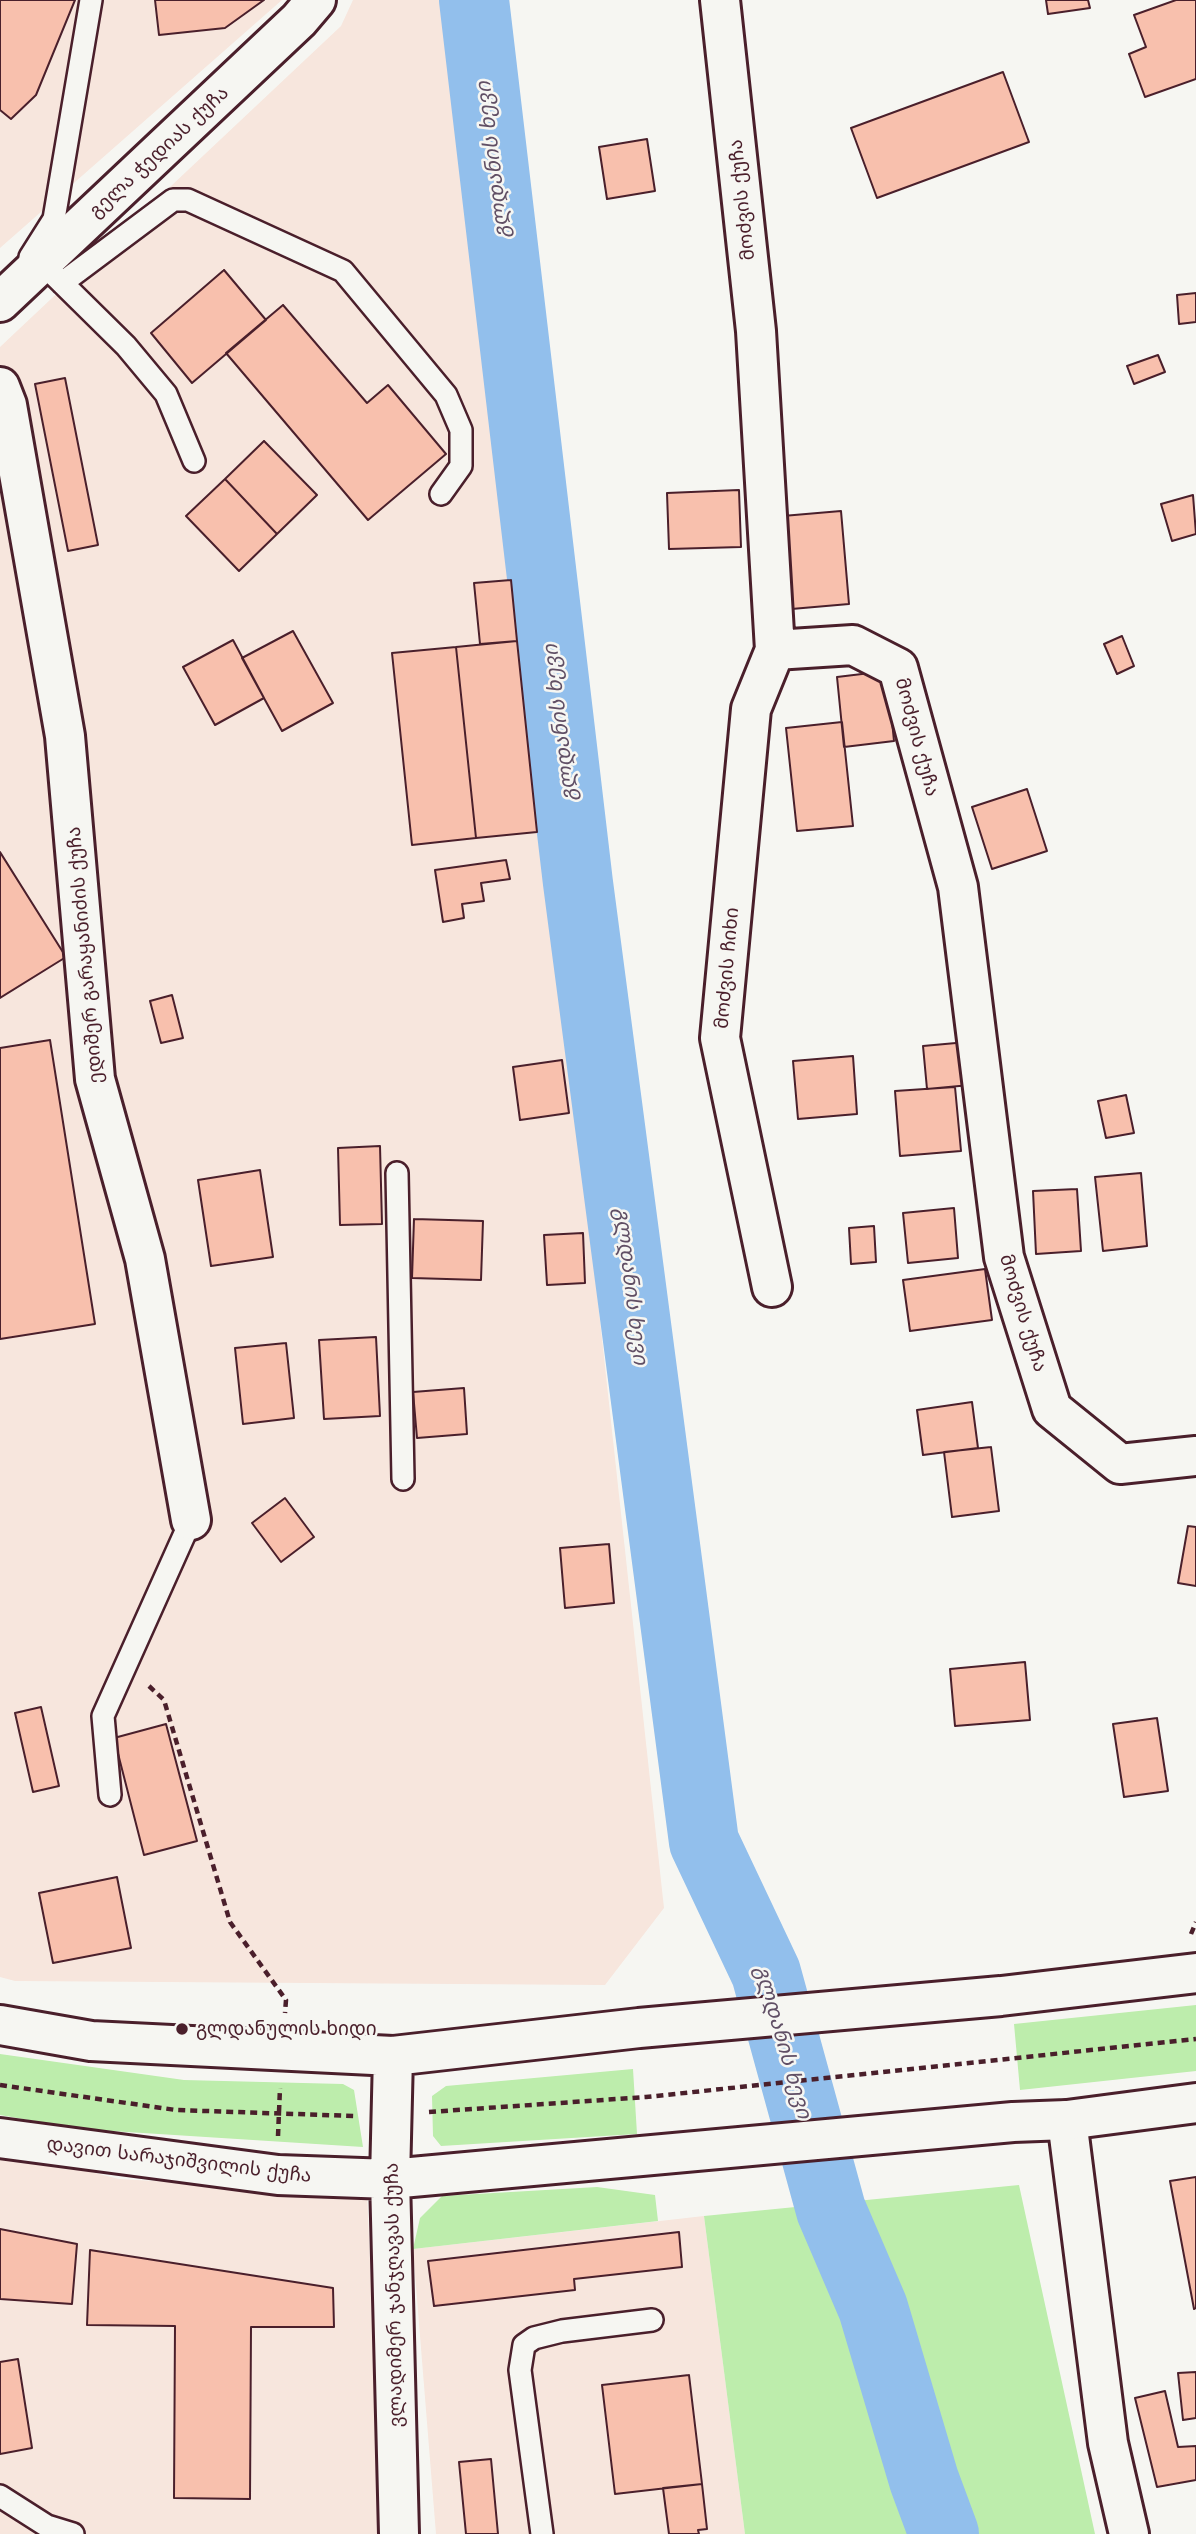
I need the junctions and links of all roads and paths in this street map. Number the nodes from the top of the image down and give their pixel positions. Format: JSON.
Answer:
{"nodes":[{"id":1,"x":91,"y":0,"type":"edge"},
{"id":2,"x":316,"y":0,"type":"edge"},
{"id":3,"x":720,"y":0,"type":"edge"},
{"id":4,"x":52,"y":273,"type":"junction"},
{"id":5,"x":3,"y":300,"type":"edge"},
{"id":6,"x":0,"y":387,"type":"edge"},
{"id":7,"x":194,"y":461,"type":"dead end"},
{"id":8,"x":441,"y":494,"type":"dead end"},
{"id":9,"x":775,"y":650,"type":"junction"},
{"id":10,"x":397,"y":1173,"type":"dead end"},
{"id":11,"x":772,"y":1287,"type":"dead end"},
{"id":12,"x":1196,"y":1456,"type":"edge"},
{"id":13,"x":403,"y":1479,"type":"dead end"},
{"id":14,"x":191,"y":1520,"type":"joint"},
{"id":15,"x":128,"y":1666,"type":"junction"},
{"id":16,"x":110,"y":1795,"type":"dead end"},
{"id":17,"x":1196,"y":1973,"type":"edge"},
{"id":18,"x":0,"y":2025,"type":"edge"},
{"id":19,"x":1196,"y":2039,"type":"edge"},
{"id":20,"x":281,"y":2053,"type":"junction"},
{"id":21,"x":393,"y":2056,"type":"junction"},
{"id":22,"x":0,"y":2085,"type":"edge"},
{"id":23,"x":1196,"y":2103,"type":"edge"},
{"id":24,"x":279,"y":2114,"type":"junction"},
{"id":25,"x":391,"y":2114,"type":"junction"},
{"id":26,"x":1067,"y":2120,"type":"junction"},
{"id":27,"x":0,"y":2138,"type":"edge"},
{"id":28,"x":278,"y":2175,"type":"junction"},
{"id":29,"x":390,"y":2179,"type":"junction"},
{"id":30,"x":652,"y":2320,"type":"dead end"},
{"id":31,"x":0,"y":2496,"type":"edge"},
{"id":32,"x":72,"y":2534,"type":"edge"},
{"id":33,"x":398,"y":2534,"type":"edge"},
{"id":34,"x":542,"y":2534,"type":"edge"},
{"id":35,"x":1129,"y":2534,"type":"edge"}],
"edges":[{"from":1,"to":5,"type":"lane"},
{"from":2,"to":4,"type":"street","name":"გელა ჭედიას ქუჩა"},
{"from":3,"to":9,"type":"street","name":"მოძვის ქუჩა"},
{"from":4,"to":5,"type":"street","name":"გელა ჭედიას ქუჩა"},
{"from":4,"to":7,"type":"lane"},
{"from":4,"to":8,"type":"lane"},
{"from":6,"to":14,"type":"street","name":"ედიშერ გარაყანიძის ქუჩა"},
{"from":9,"to":11,"type":"street","name":"მოძვის ჩიხი"},
{"from":9,"to":12,"type":"street","name":"მოძვის ქუჩა"},
{"from":10,"to":13,"type":"lane"},
{"from":14,"to":15,"type":"lane"},
{"from":15,"to":16,"type":"lane"},
{"from":15,"to":20,"type":"path"},
{"from":17,"to":21,"type":"street"},
{"from":18,"to":20,"type":"street"},
{"from":19,"to":25,"type":"path"},
{"from":20,"to":21,"type":"street"},
{"from":20,"to":24,"type":"path"},
{"from":21,"to":25,"type":"street","name":"ვლადიმერ ჯანჯღავას ქუჩა"},
{"from":22,"to":24,"type":"path"},
{"from":23,"to":26,"type":"street"},
{"from":24,"to":25,"type":"path"},
{"from":24,"to":28,"type":"path"},
{"from":25,"to":29,"type":"street","name":"ვლადიმერ ჯანჯღავას ქუჩა"},
{"from":26,"to":29,"type":"street","name":"დავით სარაჯიშვილის ქუჩა"},
{"from":26,"to":35,"type":"street"},
{"from":27,"to":28,"type":"street","name":"დავით სარაჯიშვილის ქუჩა"},
{"from":28,"to":29,"type":"street","name":"დავით სარაჯიშვილის ქუჩა"},
{"from":29,"to":33,"type":"street","name":"ვლადიმერ ჯანჯღავას ქუჩა"},
{"from":30,"to":34,"type":"lane"},
{"from":31,"to":32,"type":"lane"}]}
